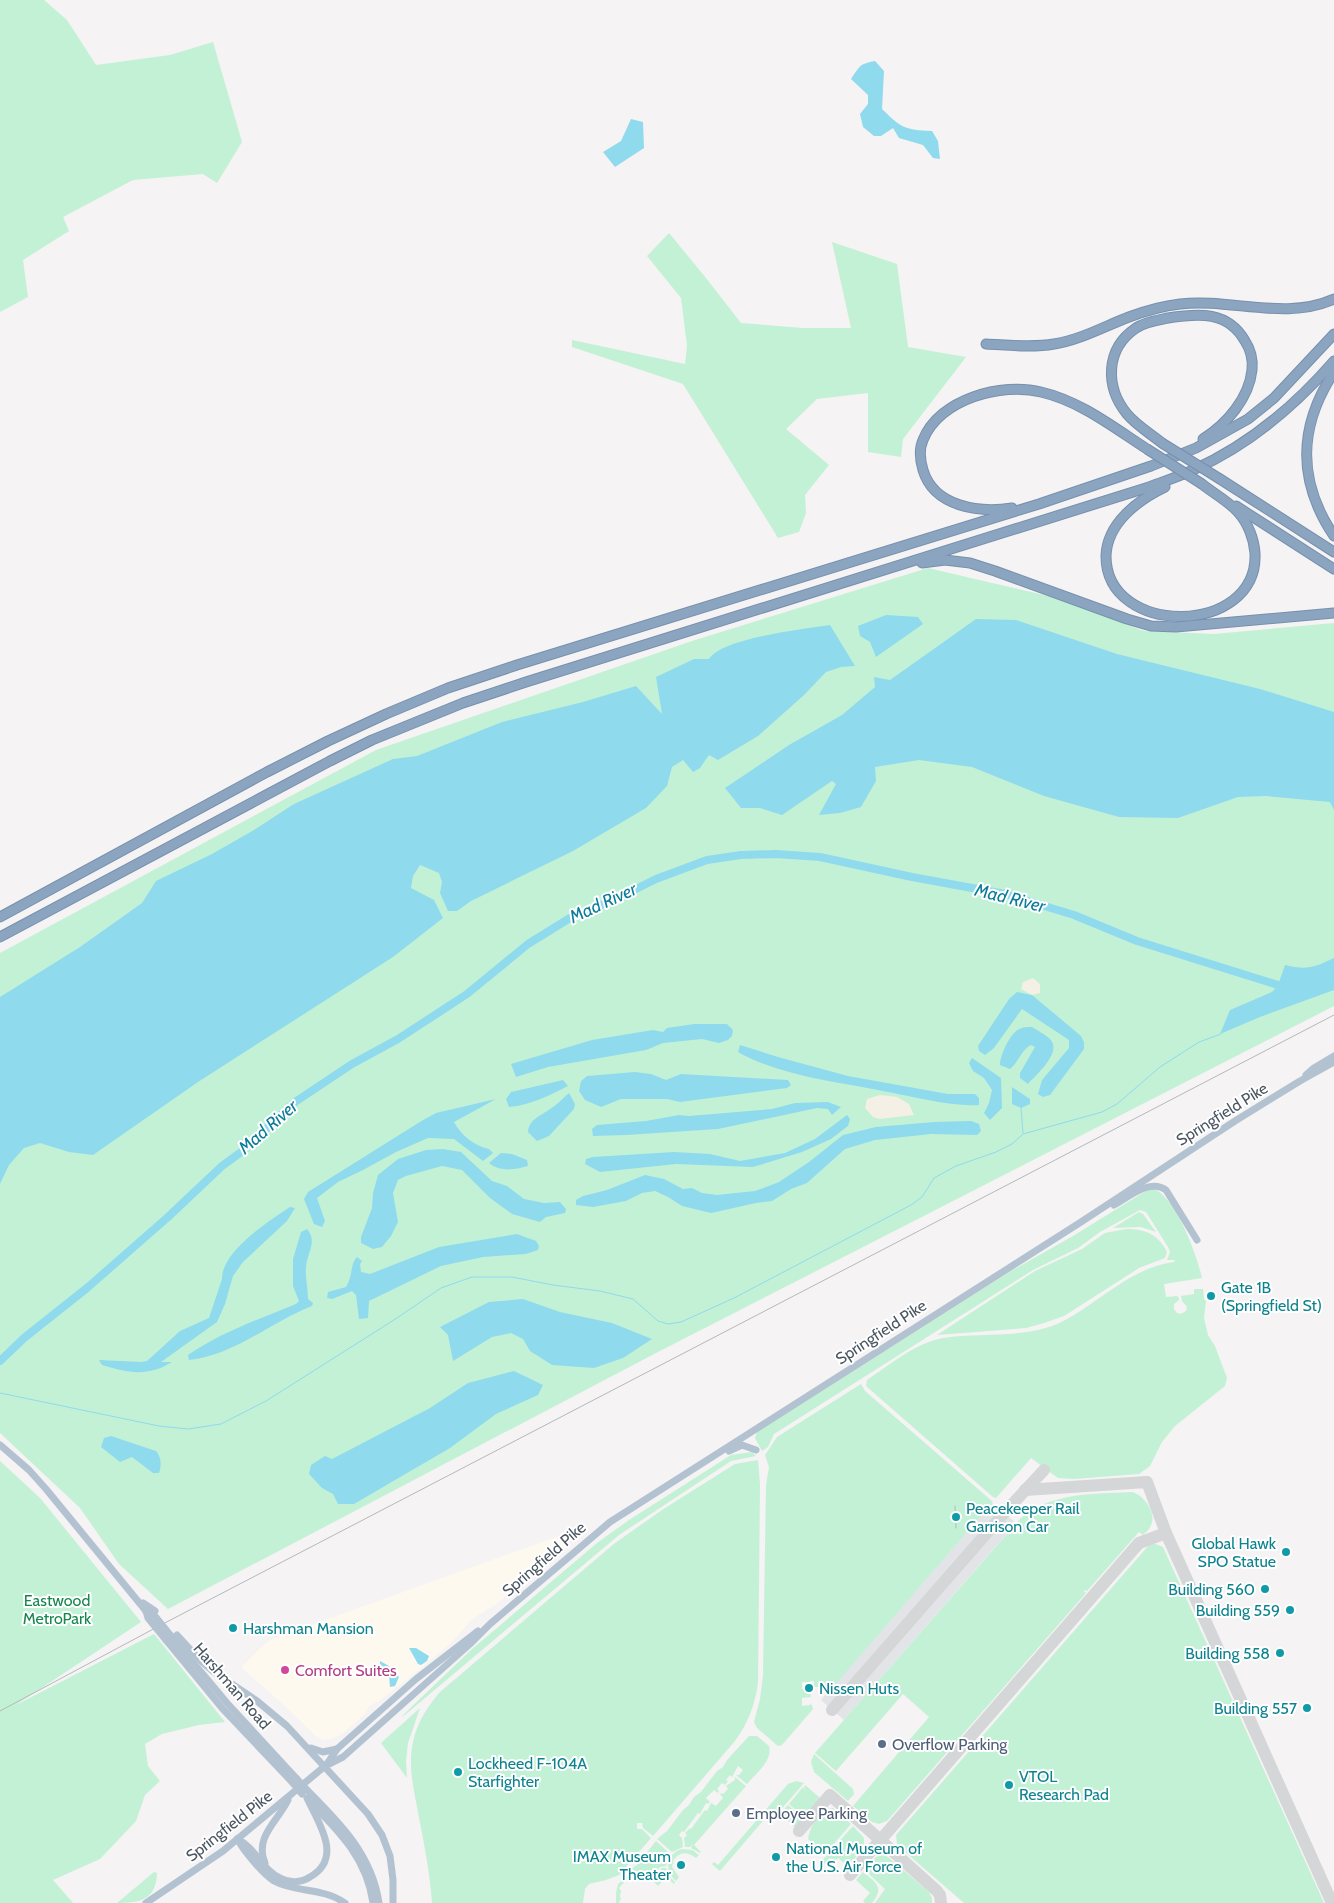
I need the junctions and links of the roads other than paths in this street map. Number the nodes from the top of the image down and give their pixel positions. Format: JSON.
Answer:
{"nodes":[{"id":1,"x":1334,"y":300,"type":"edge"},
{"id":2,"x":1334,"y":334,"type":"edge"},
{"id":3,"x":986,"y":344,"type":"dead end"},
{"id":4,"x":1334,"y":361,"type":"edge"},
{"id":5,"x":1334,"y":372,"type":"edge"},
{"id":6,"x":1170,"y":458,"type":"junction"},
{"id":7,"x":1192,"y":471,"type":"junction"},
{"id":8,"x":1202,"y":484,"type":"junction"},
{"id":9,"x":1039,"y":504,"type":"junction"},
{"id":10,"x":1334,"y":536,"type":"edge"},
{"id":11,"x":1334,"y":552,"type":"edge"},
{"id":12,"x":1334,"y":569,"type":"edge"},
{"id":13,"x":878,"y":572,"type":"junction"},
{"id":14,"x":1334,"y":613,"type":"edge"},
{"id":15,"x":0,"y":917,"type":"edge"},
{"id":16,"x":0,"y":937,"type":"edge"},
{"id":17,"x":1334,"y":1056,"type":"edge"},
{"id":18,"x":1334,"y":1062,"type":"edge"},
{"id":19,"x":1300,"y":1081,"type":"junction"},
{"id":20,"x":1081,"y":1222,"type":"junction"},
{"id":21,"x":1197,"y":1240,"type":"dead end"},
{"id":22,"x":0,"y":1445,"type":"edge"},
{"id":23,"x":756,"y":1450,"type":"dead end"},
{"id":24,"x":714,"y":1455,"type":"junction"},
{"id":25,"x":136,"y":1599,"type":"junction"},
{"id":26,"x":490,"y":1624,"type":"junction"},
{"id":27,"x":171,"y":1637,"type":"junction"},
{"id":28,"x":308,"y":1746,"type":"junction"},
{"id":29,"x":337,"y":1749,"type":"junction"},
{"id":30,"x":325,"y":1766,"type":"junction"},
{"id":31,"x":305,"y":1794,"type":"junction"},
{"id":32,"x":289,"y":1796,"type":"junction"},
{"id":33,"x":238,"y":1839,"type":"junction"},
{"id":34,"x":269,"y":1870,"type":"junction"},
{"id":35,"x":146,"y":1903,"type":"edge"},
{"id":36,"x":345,"y":1903,"type":"edge"},
{"id":37,"x":373,"y":1903,"type":"edge"},
{"id":38,"x":379,"y":1903,"type":"edge"},
{"id":39,"x":393,"y":1903,"type":"edge"}],
"edges":[{"from":1,"to":3,"type":"highway"},
{"from":2,"to":6,"type":"highway"},
{"from":4,"to":7,"type":"highway"},
{"from":5,"to":10,"type":"highway"},
{"from":6,"to":9,"type":"highway"},
{"from":6,"to":11,"type":"highway","bridge":true},
{"from":7,"to":8,"type":"highway"},
{"from":7,"to":13,"type":"highway"},
{"from":8,"to":9,"type":"highway","bridge":true},
{"from":8,"to":12,"type":"highway"},
{"from":9,"to":15,"type":"highway"},
{"from":13,"to":14,"type":"highway"},
{"from":13,"to":16,"type":"highway"},
{"from":17,"to":19,"type":"main road","name":"Springfield Pike"},
{"from":18,"to":19,"type":"main road","name":"Springfield Pike"},
{"from":19,"to":20,"type":"main road","name":"Springfield Pike"},
{"from":20,"to":21,"type":"main road"},
{"from":20,"to":24,"type":"main road","name":"Springfield Pike"},
{"from":22,"to":25,"type":"main road","name":"Harshman Road"},
{"from":23,"to":24,"type":"main road"},
{"from":24,"to":26,"type":"main road","name":"Springfield Pike"},
{"from":25,"to":27,"type":"main road","name":"Harshman Road","bridge":true},
{"from":25,"to":27,"type":"main road"},
{"from":26,"to":29,"type":"main road","name":"Springfield Pike"},
{"from":26,"to":30,"type":"main road","name":"Springfield Pike"},
{"from":27,"to":28,"type":"main road"},
{"from":27,"to":31,"type":"main road","name":"Harshman Road","bridge":true},
{"from":28,"to":29,"type":"main road"},
{"from":28,"to":30,"type":"main road"},
{"from":29,"to":30,"type":"main road","name":"Springfield Pike"},
{"from":30,"to":32,"type":"main road","name":"Springfield Pike"},
{"from":30,"to":39,"type":"main road"},
{"from":31,"to":34,"type":"main road"},
{"from":31,"to":37,"type":"main road"},
{"from":31,"to":38,"type":"main road"},
{"from":32,"to":33,"type":"main road","name":"Springfield Pike"},
{"from":32,"to":34,"type":"main road"},
{"from":33,"to":34,"type":"main road"},
{"from":33,"to":35,"type":"main road","name":"Springfield Pike"},
{"from":33,"to":36,"type":"main road"}]}
